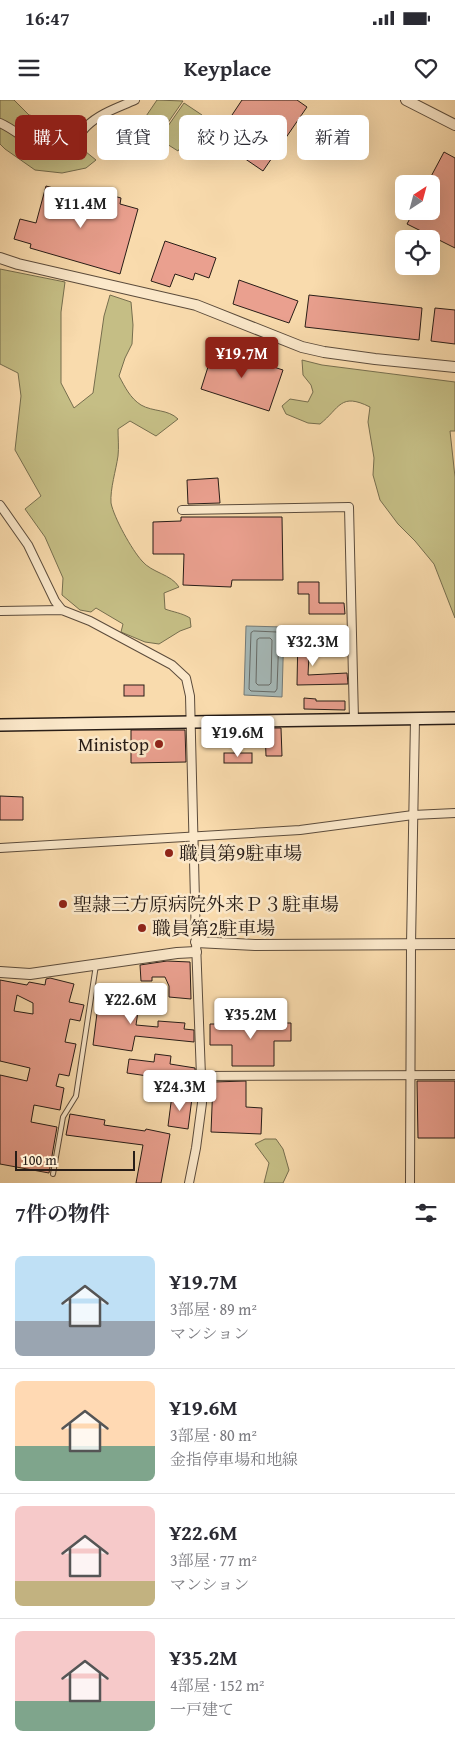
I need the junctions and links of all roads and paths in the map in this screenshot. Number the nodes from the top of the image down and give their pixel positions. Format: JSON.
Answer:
{"nodes":[{"id":1,"x":135,"y":100,"type":"edge"},
{"id":2,"x":406,"y":100,"type":"edge"},
{"id":3,"x":0,"y":123,"type":"edge"},
{"id":4,"x":455,"y":125,"type":"edge"},
{"id":5,"x":0,"y":258,"type":"edge"},
{"id":6,"x":455,"y":366,"type":"edge"},
{"id":7,"x":0,"y":505,"type":"edge"},
{"id":8,"x":182,"y":510,"type":"dead end"},
{"id":9,"x":62,"y":610,"type":"junction"},
{"id":10,"x":0,"y":611,"type":"edge"},
{"id":11,"x":455,"y":718,"type":"edge"},
{"id":12,"x":414,"y":719,"type":"junction"},
{"id":13,"x":354,"y":720,"type":"junction"},
{"id":14,"x":191,"y":721,"type":"junction"},
{"id":15,"x":0,"y":725,"type":"edge"},
{"id":16,"x":455,"y":813,"type":"edge"},
{"id":17,"x":413,"y":815,"type":"junction"},
{"id":18,"x":194,"y":835,"type":"junction"},
{"id":19,"x":0,"y":848,"type":"edge"},
{"id":20,"x":455,"y":944,"type":"edge"},
{"id":21,"x":411,"y":945,"type":"junction"},
{"id":22,"x":196,"y":947,"type":"junction"},
{"id":23,"x":96,"y":965,"type":"junction"},
{"id":24,"x":0,"y":972,"type":"edge"},
{"id":25,"x":411,"y":1075,"type":"junction"},
{"id":26,"x":455,"y":1075,"type":"edge"},
{"id":27,"x":202,"y":1076,"type":"junction"},
{"id":28,"x":54,"y":1174,"type":"dead end"},
{"id":29,"x":188,"y":1183,"type":"edge"},
{"id":30,"x":410,"y":1183,"type":"edge"}],
"edges":[{"from":1,"to":3,"type":"street"},
{"from":2,"to":4,"type":"street"},
{"from":5,"to":6,"type":"street"},
{"from":7,"to":9,"type":"street"},
{"from":8,"to":13,"type":"street"},
{"from":9,"to":10,"type":"street"},
{"from":9,"to":14,"type":"street"},
{"from":11,"to":12,"type":"main road"},
{"from":12,"to":13,"type":"main road"},
{"from":12,"to":17,"type":"street"},
{"from":13,"to":14,"type":"main road"},
{"from":14,"to":15,"type":"main road"},
{"from":14,"to":18,"type":"street"},
{"from":16,"to":17,"type":"street"},
{"from":17,"to":18,"type":"street"},
{"from":17,"to":21,"type":"street"},
{"from":18,"to":19,"type":"street"},
{"from":18,"to":22,"type":"street"},
{"from":20,"to":21,"type":"street"},
{"from":21,"to":22,"type":"street"},
{"from":21,"to":25,"type":"street"},
{"from":22,"to":23,"type":"street"},
{"from":22,"to":27,"type":"street"},
{"from":23,"to":24,"type":"street"},
{"from":23,"to":28,"type":"lane"},
{"from":25,"to":26,"type":"street"},
{"from":25,"to":27,"type":"street"},
{"from":25,"to":30,"type":"street"},
{"from":27,"to":29,"type":"street"}]}
